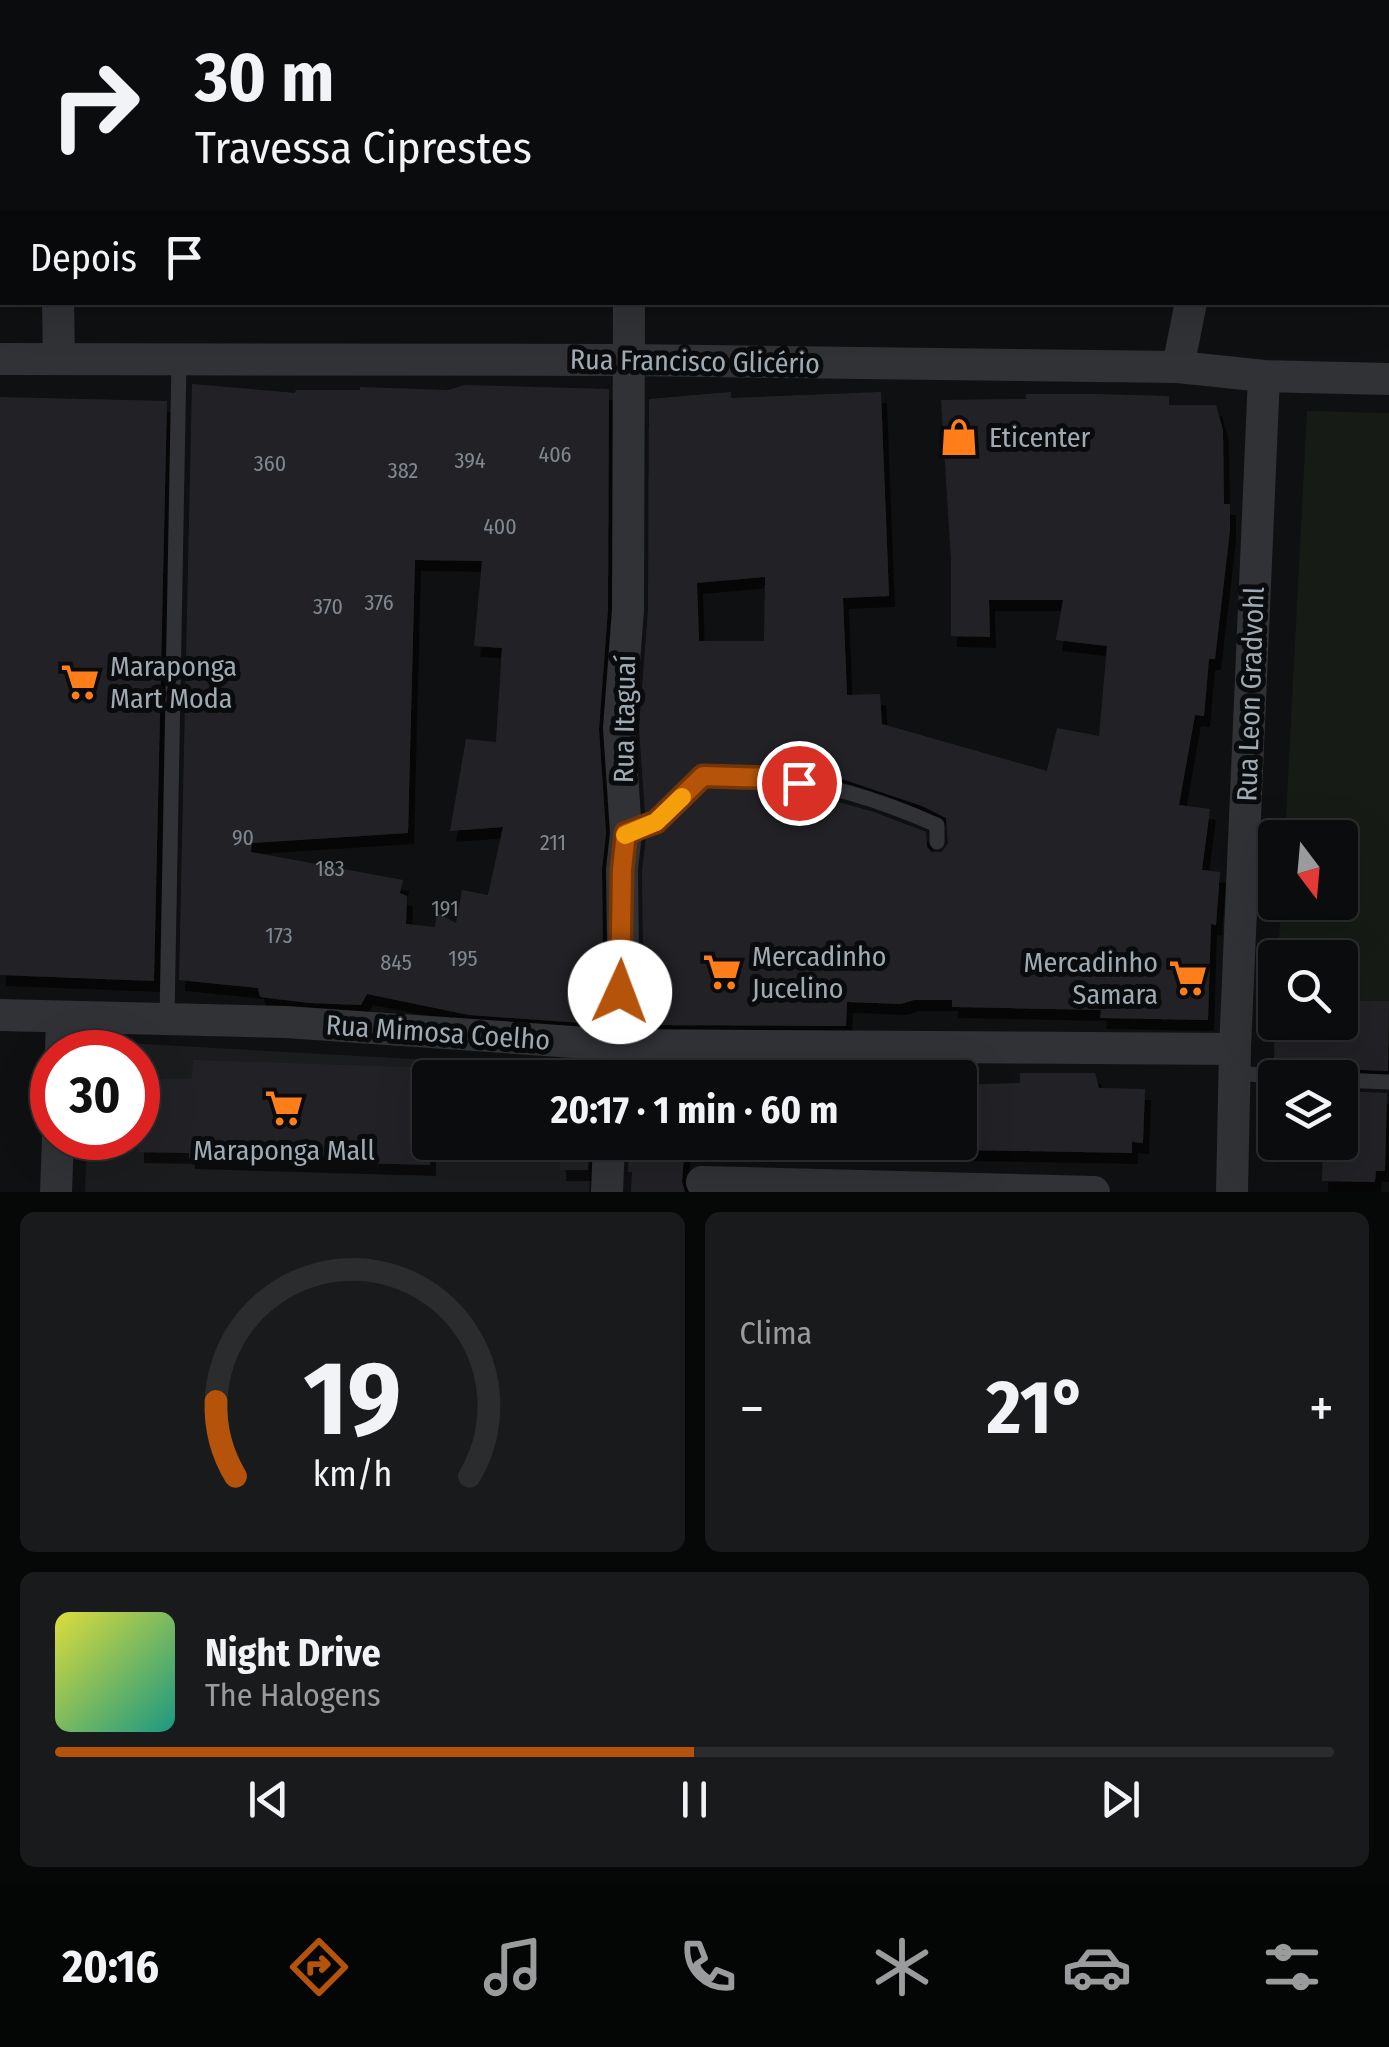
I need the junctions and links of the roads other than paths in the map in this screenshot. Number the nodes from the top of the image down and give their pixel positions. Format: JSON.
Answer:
{"nodes":[{"id":1,"x":58,"y":305,"type":"edge"},
{"id":2,"x":629,"y":305,"type":"edge"},
{"id":3,"x":1191,"y":305,"type":"edge"},
{"id":4,"x":59,"y":358,"type":"junction"},
{"id":5,"x":0,"y":359,"type":"edge"},
{"id":6,"x":179,"y":360,"type":"junction"},
{"id":7,"x":629,"y":360,"type":"junction"},
{"id":8,"x":1178,"y":367,"type":"junction"},
{"id":9,"x":1264,"y":376,"type":"junction"},
{"id":10,"x":1389,"y":379,"type":"edge"},
{"id":11,"x":626,"y":833,"type":"junction"},
{"id":12,"x":937,"y":842,"type":"dead end"},
{"id":13,"x":0,"y":1015,"type":"edge"},
{"id":14,"x":62,"y":1018,"type":"junction"},
{"id":15,"x":166,"y":1019,"type":"junction"},
{"id":16,"x":62,"y":1030,"type":"edge"},
{"id":17,"x":606,"y":1060,"type":"edge"},
{"id":18,"x":614,"y":1060,"type":"edge"},
{"id":19,"x":977,"y":1061,"type":"edge"},
{"id":20,"x":1235,"y":1061,"type":"junction"},
{"id":21,"x":1258,"y":1067,"type":"edge"},
{"id":22,"x":1358,"y":1081,"type":"edge"},
{"id":23,"x":1389,"y":1082,"type":"edge"},
{"id":24,"x":57,"y":1160,"type":"edge"},
{"id":25,"x":608,"y":1160,"type":"edge"},
{"id":26,"x":702,"y":1182,"type":"dead end"},
{"id":27,"x":56,"y":1192,"type":"edge"},
{"id":28,"x":607,"y":1192,"type":"edge"},
{"id":29,"x":1094,"y":1192,"type":"edge"},
{"id":30,"x":1232,"y":1192,"type":"edge"}],
"edges":[{"from":1,"to":4,"type":"street"},
{"from":2,"to":7,"type":"street","name":"Rua Itaguaí"},
{"from":3,"to":8,"type":"street"},
{"from":4,"to":5,"type":"street","name":"Rua Francisco Glicério"},
{"from":4,"to":6,"type":"street","name":"Rua Francisco Glicério"},
{"from":6,"to":7,"type":"street","name":"Rua Francisco Glicério"},
{"from":6,"to":15,"type":"lane"},
{"from":7,"to":8,"type":"street","name":"Rua Francisco Glicério"},
{"from":7,"to":11,"type":"street","name":"Rua Itaguaí"},
{"from":8,"to":9,"type":"street","name":"Rua Francisco Glicério"},
{"from":9,"to":10,"type":"street","name":"Rua Francisco Glicério"},
{"from":9,"to":20,"type":"street","name":"Rua Leon Gradvohl"},
{"from":11,"to":12,"type":"lane"},
{"from":11,"to":18,"type":"street","name":"Rua Itaguaí"},
{"from":13,"to":14,"type":"street","name":"Rua Mimosa Coelho"},
{"from":14,"to":15,"type":"street","name":"Rua Mimosa Coelho"},
{"from":14,"to":16,"type":"street"},
{"from":15,"to":17,"type":"street","name":"Rua Mimosa Coelho"},
{"from":19,"to":20,"type":"street","name":"Rua Mimosa Coelho"},
{"from":20,"to":21,"type":"lane","name":"Rua Mimosa Coelho"},
{"from":20,"to":30,"type":"street","name":"Rua Leon Gradvohl"},
{"from":22,"to":23,"type":"lane"},
{"from":24,"to":27,"type":"street"},
{"from":25,"to":28,"type":"street"},
{"from":26,"to":29,"type":"street"}]}
